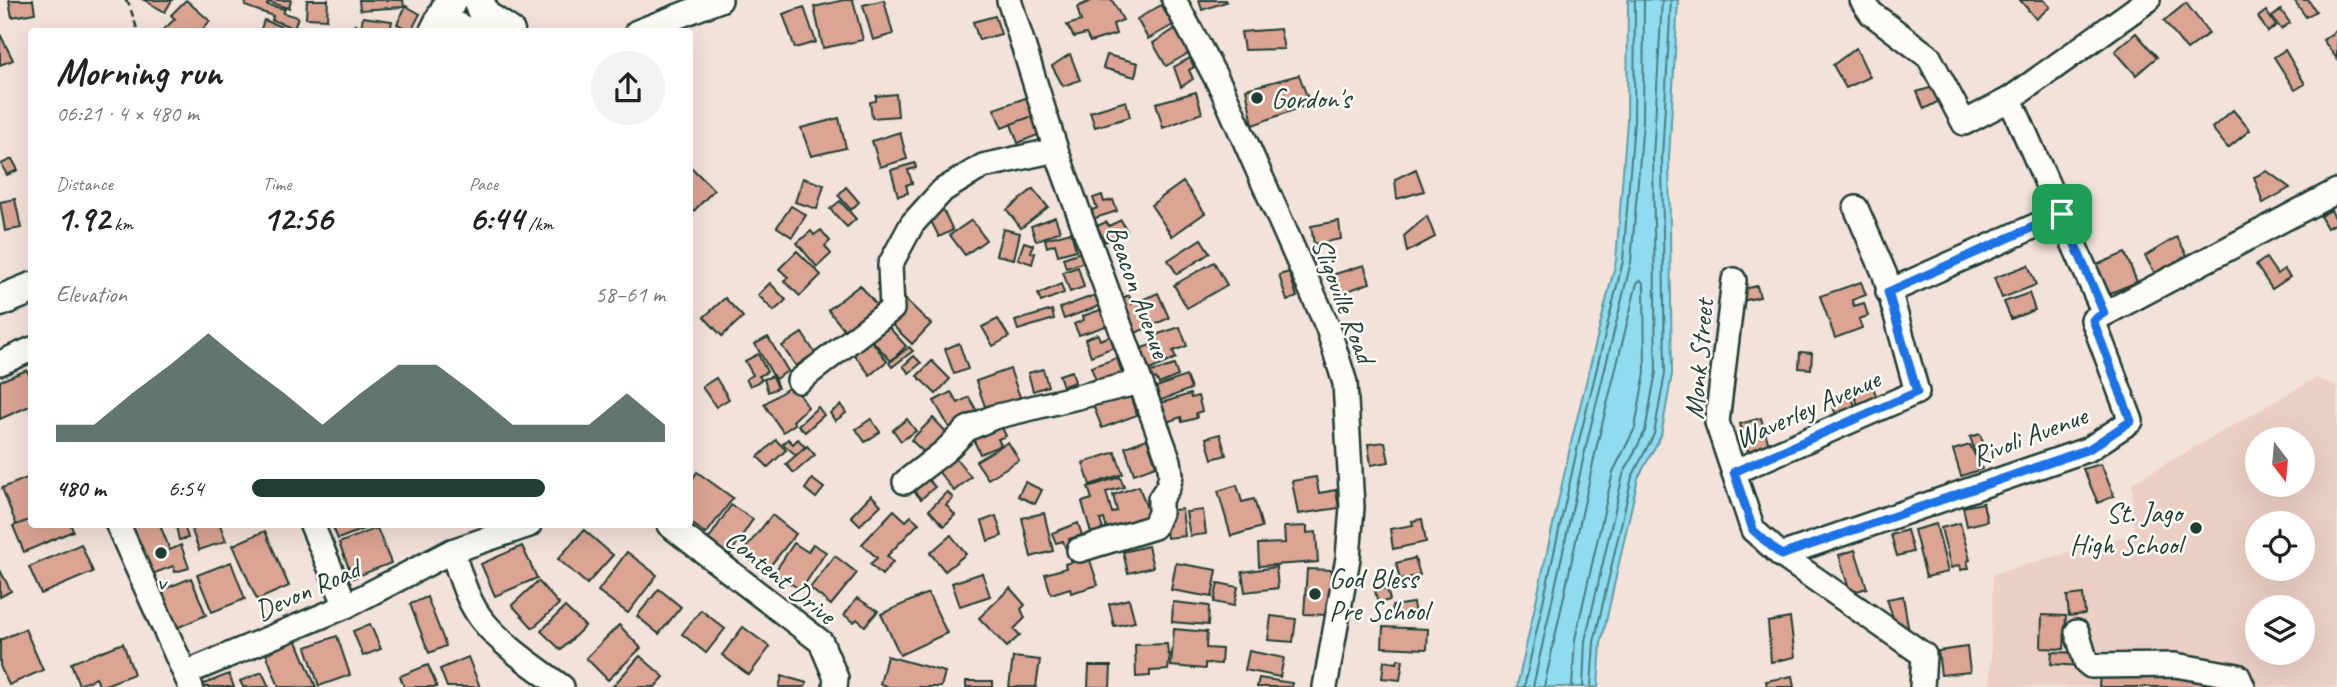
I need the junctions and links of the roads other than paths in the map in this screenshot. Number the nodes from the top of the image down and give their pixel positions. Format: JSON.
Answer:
{"nodes":[{"id":1,"x":478,"y":0,"type":"edge"},
{"id":2,"x":720,"y":0,"type":"edge"},
{"id":3,"x":1009,"y":0,"type":"edge"},
{"id":4,"x":1174,"y":0,"type":"edge"},
{"id":5,"x":1862,"y":0,"type":"edge"},
{"id":6,"x":2148,"y":0,"type":"edge"},
{"id":7,"x":444,"y":17,"type":"edge"},
{"id":8,"x":465,"y":28,"type":"edge"},
{"id":9,"x":503,"y":28,"type":"edge"},
{"id":10,"x":647,"y":28,"type":"edge"},
{"id":11,"x":2010,"y":99,"type":"junction"},
{"id":12,"x":1056,"y":150,"type":"junction"},
{"id":13,"x":2337,"y":191,"type":"edge"},
{"id":14,"x":1856,"y":208,"type":"dead end"},
{"id":15,"x":2062,"y":214,"type":"junction"},
{"id":16,"x":1734,"y":280,"type":"dead end"},
{"id":17,"x":28,"y":290,"type":"edge"},
{"id":18,"x":1888,"y":292,"type":"junction"},
{"id":19,"x":0,"y":301,"type":"edge"},
{"id":20,"x":2104,"y":313,"type":"junction"},
{"id":21,"x":28,"y":351,"type":"edge"},
{"id":22,"x":0,"y":363,"type":"edge"},
{"id":23,"x":799,"y":381,"type":"dead end"},
{"id":24,"x":1140,"y":382,"type":"junction"},
{"id":25,"x":1734,"y":472,"type":"junction"},
{"id":26,"x":905,"y":482,"type":"dead end"},
{"id":27,"x":119,"y":528,"type":"edge"},
{"id":28,"x":313,"y":528,"type":"edge"},
{"id":29,"x":519,"y":528,"type":"edge"},
{"id":30,"x":673,"y":528,"type":"edge"},
{"id":31,"x":1079,"y":550,"type":"dead end"},
{"id":32,"x":452,"y":551,"type":"junction"},
{"id":33,"x":1781,"y":555,"type":"junction"},
{"id":34,"x":346,"y":607,"type":"junction"},
{"id":35,"x":2077,"y":632,"type":"dead end"},
{"id":36,"x":188,"y":680,"type":"edge"},
{"id":37,"x":562,"y":687,"type":"edge"},
{"id":38,"x":835,"y":687,"type":"edge"},
{"id":39,"x":1325,"y":687,"type":"edge"},
{"id":40,"x":1922,"y":687,"type":"edge"},
{"id":41,"x":2243,"y":687,"type":"edge"}],
"edges":[{"from":1,"to":9,"type":"main road"},
{"from":2,"to":10,"type":"street"},
{"from":3,"to":12,"type":"street","name":"Beacon Avenue"},
{"from":4,"to":39,"type":"street","name":"Sligoville Road"},
{"from":5,"to":11,"type":"street"},
{"from":6,"to":11,"type":"street"},
{"from":7,"to":8,"type":"street"},
{"from":11,"to":15,"type":"street"},
{"from":12,"to":23,"type":"street"},
{"from":12,"to":24,"type":"street","name":"Beacon Avenue"},
{"from":13,"to":20,"type":"street"},
{"from":14,"to":18,"type":"street","name":"Waverley Avenue"},
{"from":15,"to":18,"type":"street"},
{"from":15,"to":20,"type":"street"},
{"from":16,"to":25,"type":"street","name":"Monk Street"},
{"from":17,"to":19,"type":"main road"},
{"from":18,"to":25,"type":"street","name":"Waverley Avenue"},
{"from":20,"to":33,"type":"street","name":"Rivoli Avenue"},
{"from":21,"to":22,"type":"street"},
{"from":24,"to":26,"type":"street"},
{"from":24,"to":31,"type":"street","name":"Beacon Avenue"},
{"from":25,"to":33,"type":"street","name":"Monk Street"},
{"from":27,"to":36,"type":"street"},
{"from":28,"to":34,"type":"street"},
{"from":29,"to":32,"type":"street","name":"Devon Road"},
{"from":30,"to":38,"type":"street","name":"Content Drive"},
{"from":32,"to":34,"type":"street","name":"Devon Road"},
{"from":32,"to":37,"type":"street"},
{"from":33,"to":40,"type":"street","name":"Monk Street"},
{"from":34,"to":36,"type":"street","name":"Devon Road"},
{"from":35,"to":41,"type":"street"}]}
